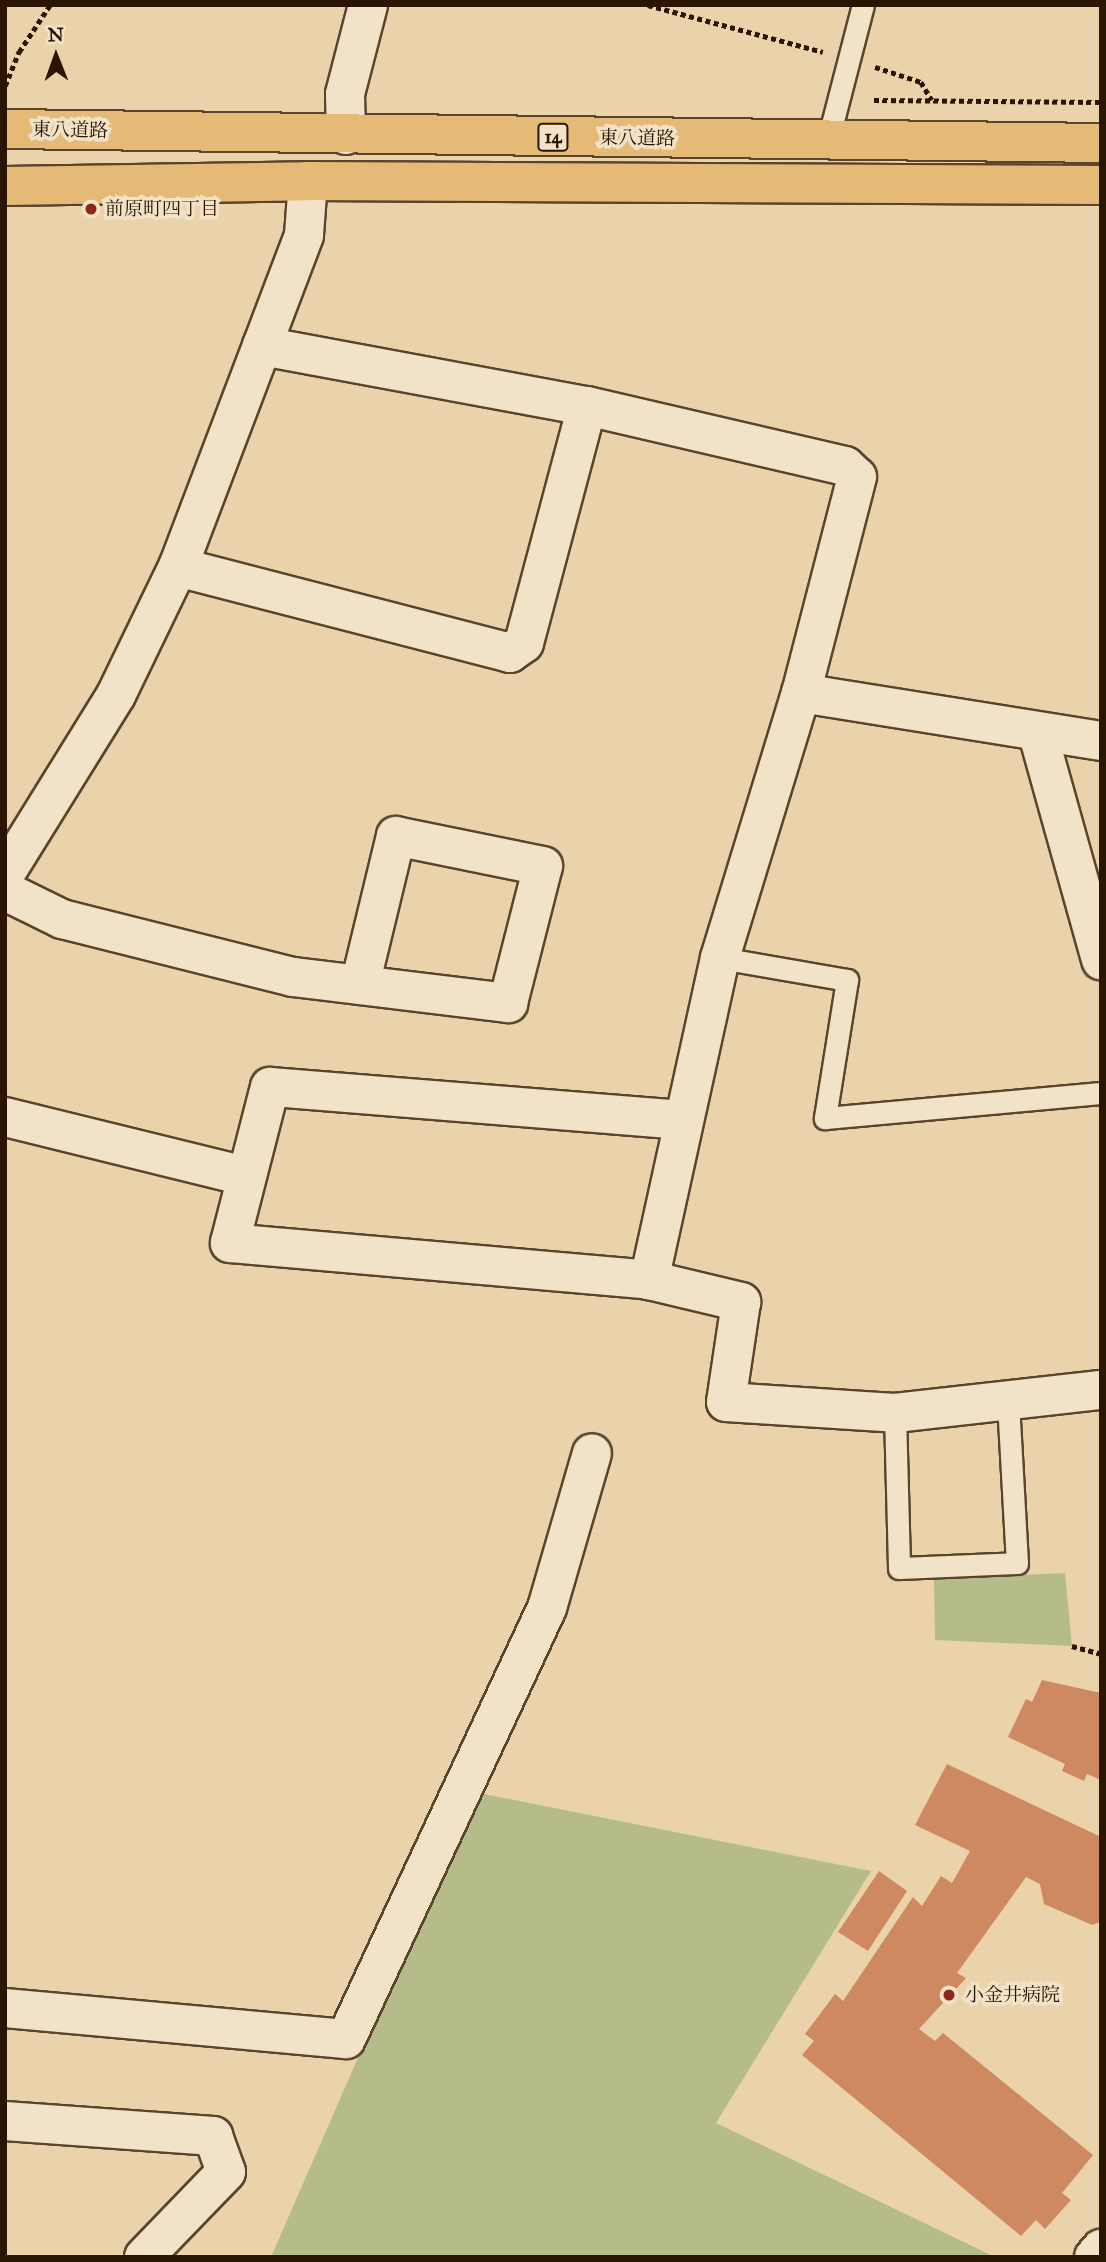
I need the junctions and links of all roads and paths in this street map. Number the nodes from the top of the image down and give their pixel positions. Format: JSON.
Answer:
{"nodes":[{"id":1,"x":50,"y":5,"type":"edge"},
{"id":2,"x":368,"y":5,"type":"edge"},
{"id":3,"x":648,"y":5,"type":"edge"},
{"id":4,"x":863,"y":5,"type":"edge"},
{"id":5,"x":847,"y":58,"type":"junction"},
{"id":6,"x":5,"y":86,"type":"edge"},
{"id":7,"x":932,"y":100,"type":"dead end"},
{"id":8,"x":5,"y":129,"type":"edge"},
{"id":9,"x":346,"y":135,"type":"junction"},
{"id":10,"x":828,"y":140,"type":"junction"},
{"id":11,"x":1101,"y":143,"type":"edge"},
{"id":12,"x":308,"y":181,"type":"junction"},
{"id":13,"x":1101,"y":185,"type":"edge"},
{"id":14,"x":5,"y":186,"type":"edge"},
{"id":15,"x":262,"y":346,"type":"junction"},
{"id":16,"x":587,"y":406,"type":"junction"},
{"id":17,"x":178,"y":567,"type":"junction"},
{"id":18,"x":800,"y":693,"type":"junction"},
{"id":19,"x":1038,"y":734,"type":"junction"},
{"id":20,"x":1101,"y":741,"type":"edge"},
{"id":21,"x":5,"y":873,"type":"edge"},
{"id":22,"x":5,"y":891,"type":"edge"},
{"id":23,"x":720,"y":958,"type":"junction"},
{"id":24,"x":1101,"y":960,"type":"edge"},
{"id":25,"x":360,"y":985,"type":"junction"},
{"id":26,"x":1101,"y":1093,"type":"edge"},
{"id":27,"x":5,"y":1117,"type":"edge"},
{"id":28,"x":682,"y":1120,"type":"junction"},
{"id":29,"x":246,"y":1176,"type":"junction"},
{"id":30,"x":649,"y":1280,"type":"junction"},
{"id":31,"x":1101,"y":1390,"type":"edge"},
{"id":32,"x":1008,"y":1400,"type":"junction"},
{"id":33,"x":895,"y":1413,"type":"junction"},
{"id":34,"x":592,"y":1453,"type":"dead end"},
{"id":35,"x":1072,"y":1646,"type":"dead end"},
{"id":36,"x":1101,"y":1654,"type":"edge"},
{"id":37,"x":5,"y":2008,"type":"edge"},
{"id":38,"x":5,"y":2121,"type":"edge"},
{"id":39,"x":1101,"y":2249,"type":"edge"},
{"id":40,"x":144,"y":2257,"type":"edge"},
{"id":41,"x":1094,"y":2257,"type":"edge"}],
"edges":[{"from":1,"to":6,"type":"path"},
{"from":2,"to":9,"type":"street"},
{"from":3,"to":5,"type":"path"},
{"from":4,"to":5,"type":"lane"},
{"from":5,"to":7,"type":"path"},
{"from":5,"to":10,"type":"lane"},
{"from":8,"to":9,"type":"main road","name":"東八道路","number":"14"},
{"from":9,"to":10,"type":"main road","name":"東八道路","number":"14"},
{"from":10,"to":11,"type":"main road","name":"東八道路","number":"14"},
{"from":12,"to":13,"type":"main road"},
{"from":12,"to":14,"type":"main road"},
{"from":12,"to":15,"type":"street"},
{"from":15,"to":16,"type":"street"},
{"from":15,"to":17,"type":"street"},
{"from":16,"to":17,"type":"street"},
{"from":16,"to":18,"type":"street"},
{"from":17,"to":21,"type":"street"},
{"from":18,"to":19,"type":"street"},
{"from":18,"to":23,"type":"street"},
{"from":19,"to":20,"type":"street"},
{"from":19,"to":24,"type":"street"},
{"from":22,"to":25,"type":"street"},
{"from":23,"to":26,"type":"lane"},
{"from":23,"to":28,"type":"street"},
{"from":25,"to":25,"type":"street"},
{"from":27,"to":29,"type":"street"},
{"from":28,"to":29,"type":"street"},
{"from":28,"to":30,"type":"street"},
{"from":29,"to":30,"type":"street"},
{"from":30,"to":33,"type":"street"},
{"from":31,"to":32,"type":"street"},
{"from":32,"to":33,"type":"street"},
{"from":32,"to":33,"type":"lane"},
{"from":34,"to":37,"type":"street"},
{"from":35,"to":36,"type":"path"},
{"from":38,"to":40,"type":"street"},
{"from":39,"to":41,"type":"street"}]}
